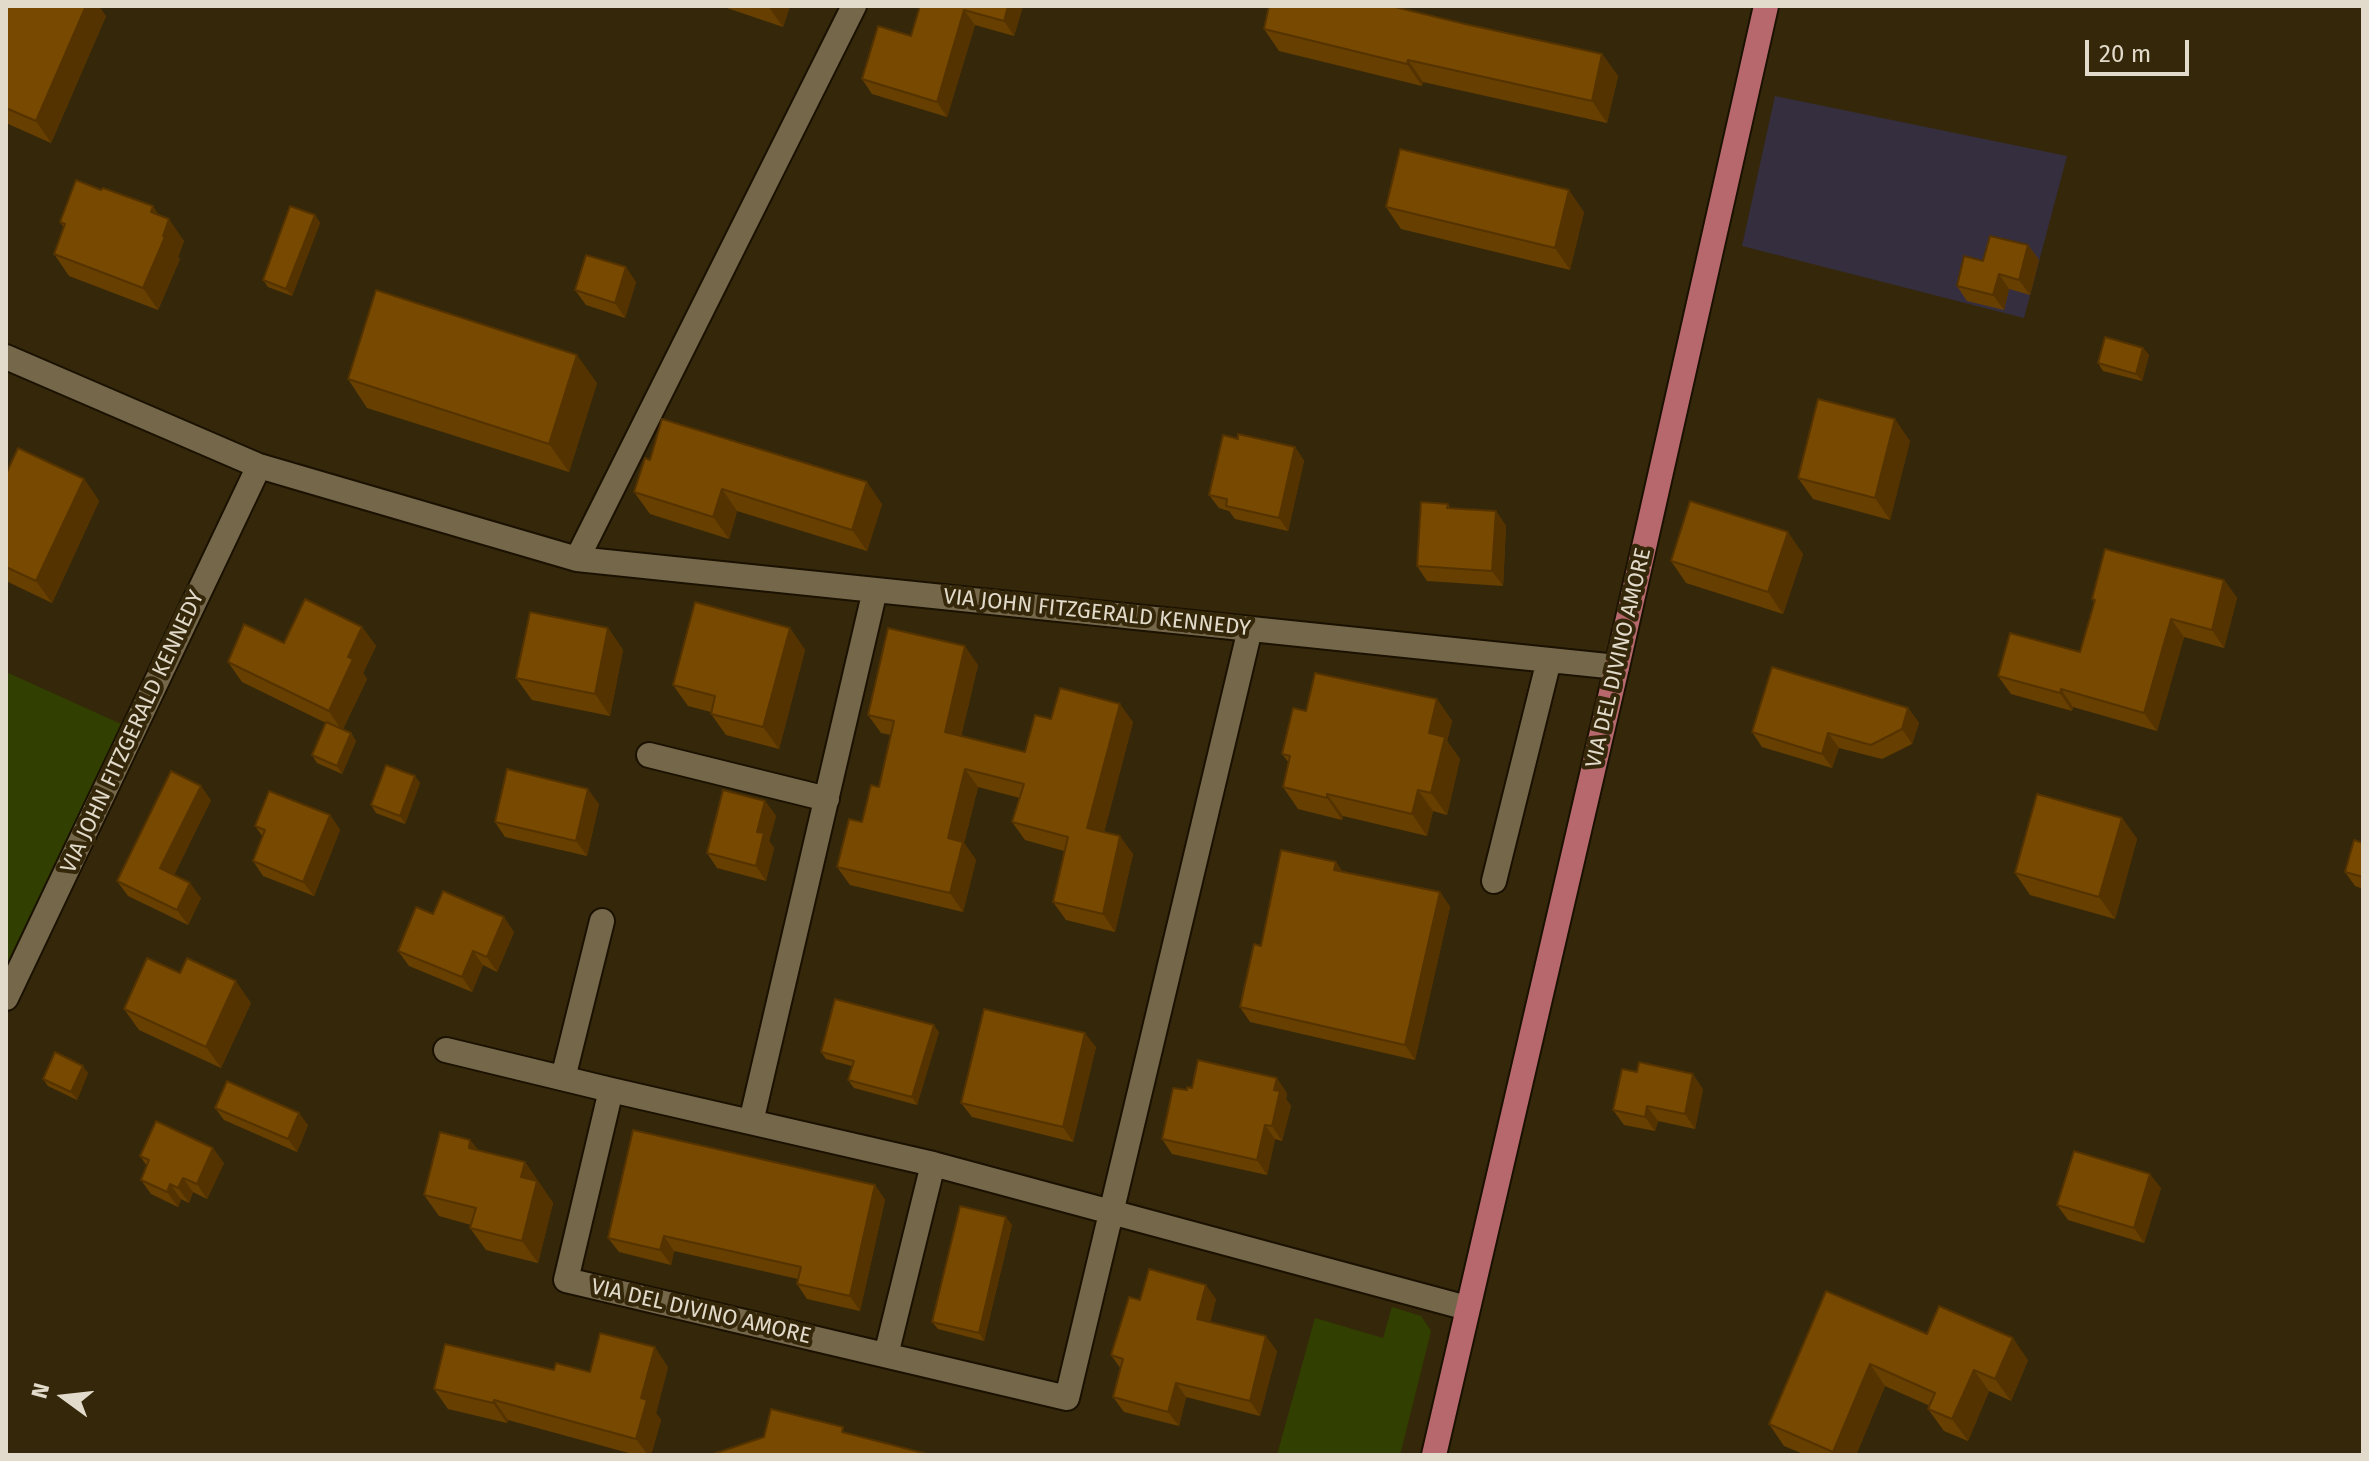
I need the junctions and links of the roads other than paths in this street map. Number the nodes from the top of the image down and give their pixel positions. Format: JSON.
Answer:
{"nodes":[{"id":1,"x":854,"y":6,"type":"edge"},
{"id":2,"x":1766,"y":6,"type":"edge"},
{"id":3,"x":6,"y":357,"type":"edge"},
{"id":4,"x":259,"y":466,"type":"junction"},
{"id":5,"x":577,"y":559,"type":"junction"},
{"id":6,"x":875,"y":590,"type":"junction"},
{"id":7,"x":1250,"y":629,"type":"junction"},
{"id":8,"x":1549,"y":660,"type":"junction"},
{"id":9,"x":1617,"y":667,"type":"junction"},
{"id":10,"x":649,"y":755,"type":"dead end"},
{"id":11,"x":827,"y":799,"type":"junction"},
{"id":12,"x":1494,"y":881,"type":"dead end"},
{"id":13,"x":602,"y":921,"type":"dead end"},
{"id":14,"x":6,"y":998,"type":"edge"},
{"id":15,"x":446,"y":1050,"type":"dead end"},
{"id":16,"x":563,"y":1078,"type":"junction"},
{"id":17,"x":611,"y":1090,"type":"junction"},
{"id":18,"x":751,"y":1122,"type":"junction"},
{"id":19,"x":933,"y":1164,"type":"junction"},
{"id":20,"x":1112,"y":1213,"type":"junction"},
{"id":21,"x":1467,"y":1308,"type":"junction"},
{"id":22,"x":886,"y":1355,"type":"junction"},
{"id":23,"x":1434,"y":1455,"type":"edge"}],
"edges":[{"from":1,"to":5,"type":"street"},
{"from":2,"to":9,"type":"main road","name":"VIA DEL DIVINO AMORE"},
{"from":3,"to":4,"type":"street","name":"VIA JOHN FITZGERALD KENNEDY"},
{"from":4,"to":5,"type":"street","name":"VIA JOHN FITZGERALD KENNEDY"},
{"from":4,"to":14,"type":"street","name":"VIA JOHN FITZGERALD KENNEDY"},
{"from":5,"to":6,"type":"street","name":"VIA JOHN FITZGERALD KENNEDY"},
{"from":6,"to":7,"type":"street","name":"VIA JOHN FITZGERALD KENNEDY"},
{"from":6,"to":11,"type":"street"},
{"from":7,"to":8,"type":"street","name":"VIA JOHN FITZGERALD KENNEDY"},
{"from":7,"to":20,"type":"street","name":"VIA DEL DIVINO AMORE"},
{"from":8,"to":9,"type":"street","name":"VIA JOHN FITZGERALD KENNEDY"},
{"from":8,"to":12,"type":"street"},
{"from":9,"to":21,"type":"main road","name":"VIA DEL DIVINO AMORE"},
{"from":10,"to":11,"type":"street"},
{"from":11,"to":18,"type":"street"},
{"from":13,"to":16,"type":"street"},
{"from":15,"to":16,"type":"street"},
{"from":16,"to":17,"type":"street"},
{"from":17,"to":18,"type":"street"},
{"from":17,"to":22,"type":"street","name":"VIA DEL DIVINO AMORE"},
{"from":18,"to":19,"type":"street"},
{"from":19,"to":20,"type":"street"},
{"from":19,"to":22,"type":"street"},
{"from":20,"to":21,"type":"street"},
{"from":20,"to":22,"type":"street","name":"VIA DEL DIVINO AMORE"},
{"from":21,"to":23,"type":"main road","name":"VIA DEL DIVINO AMORE"}]}
